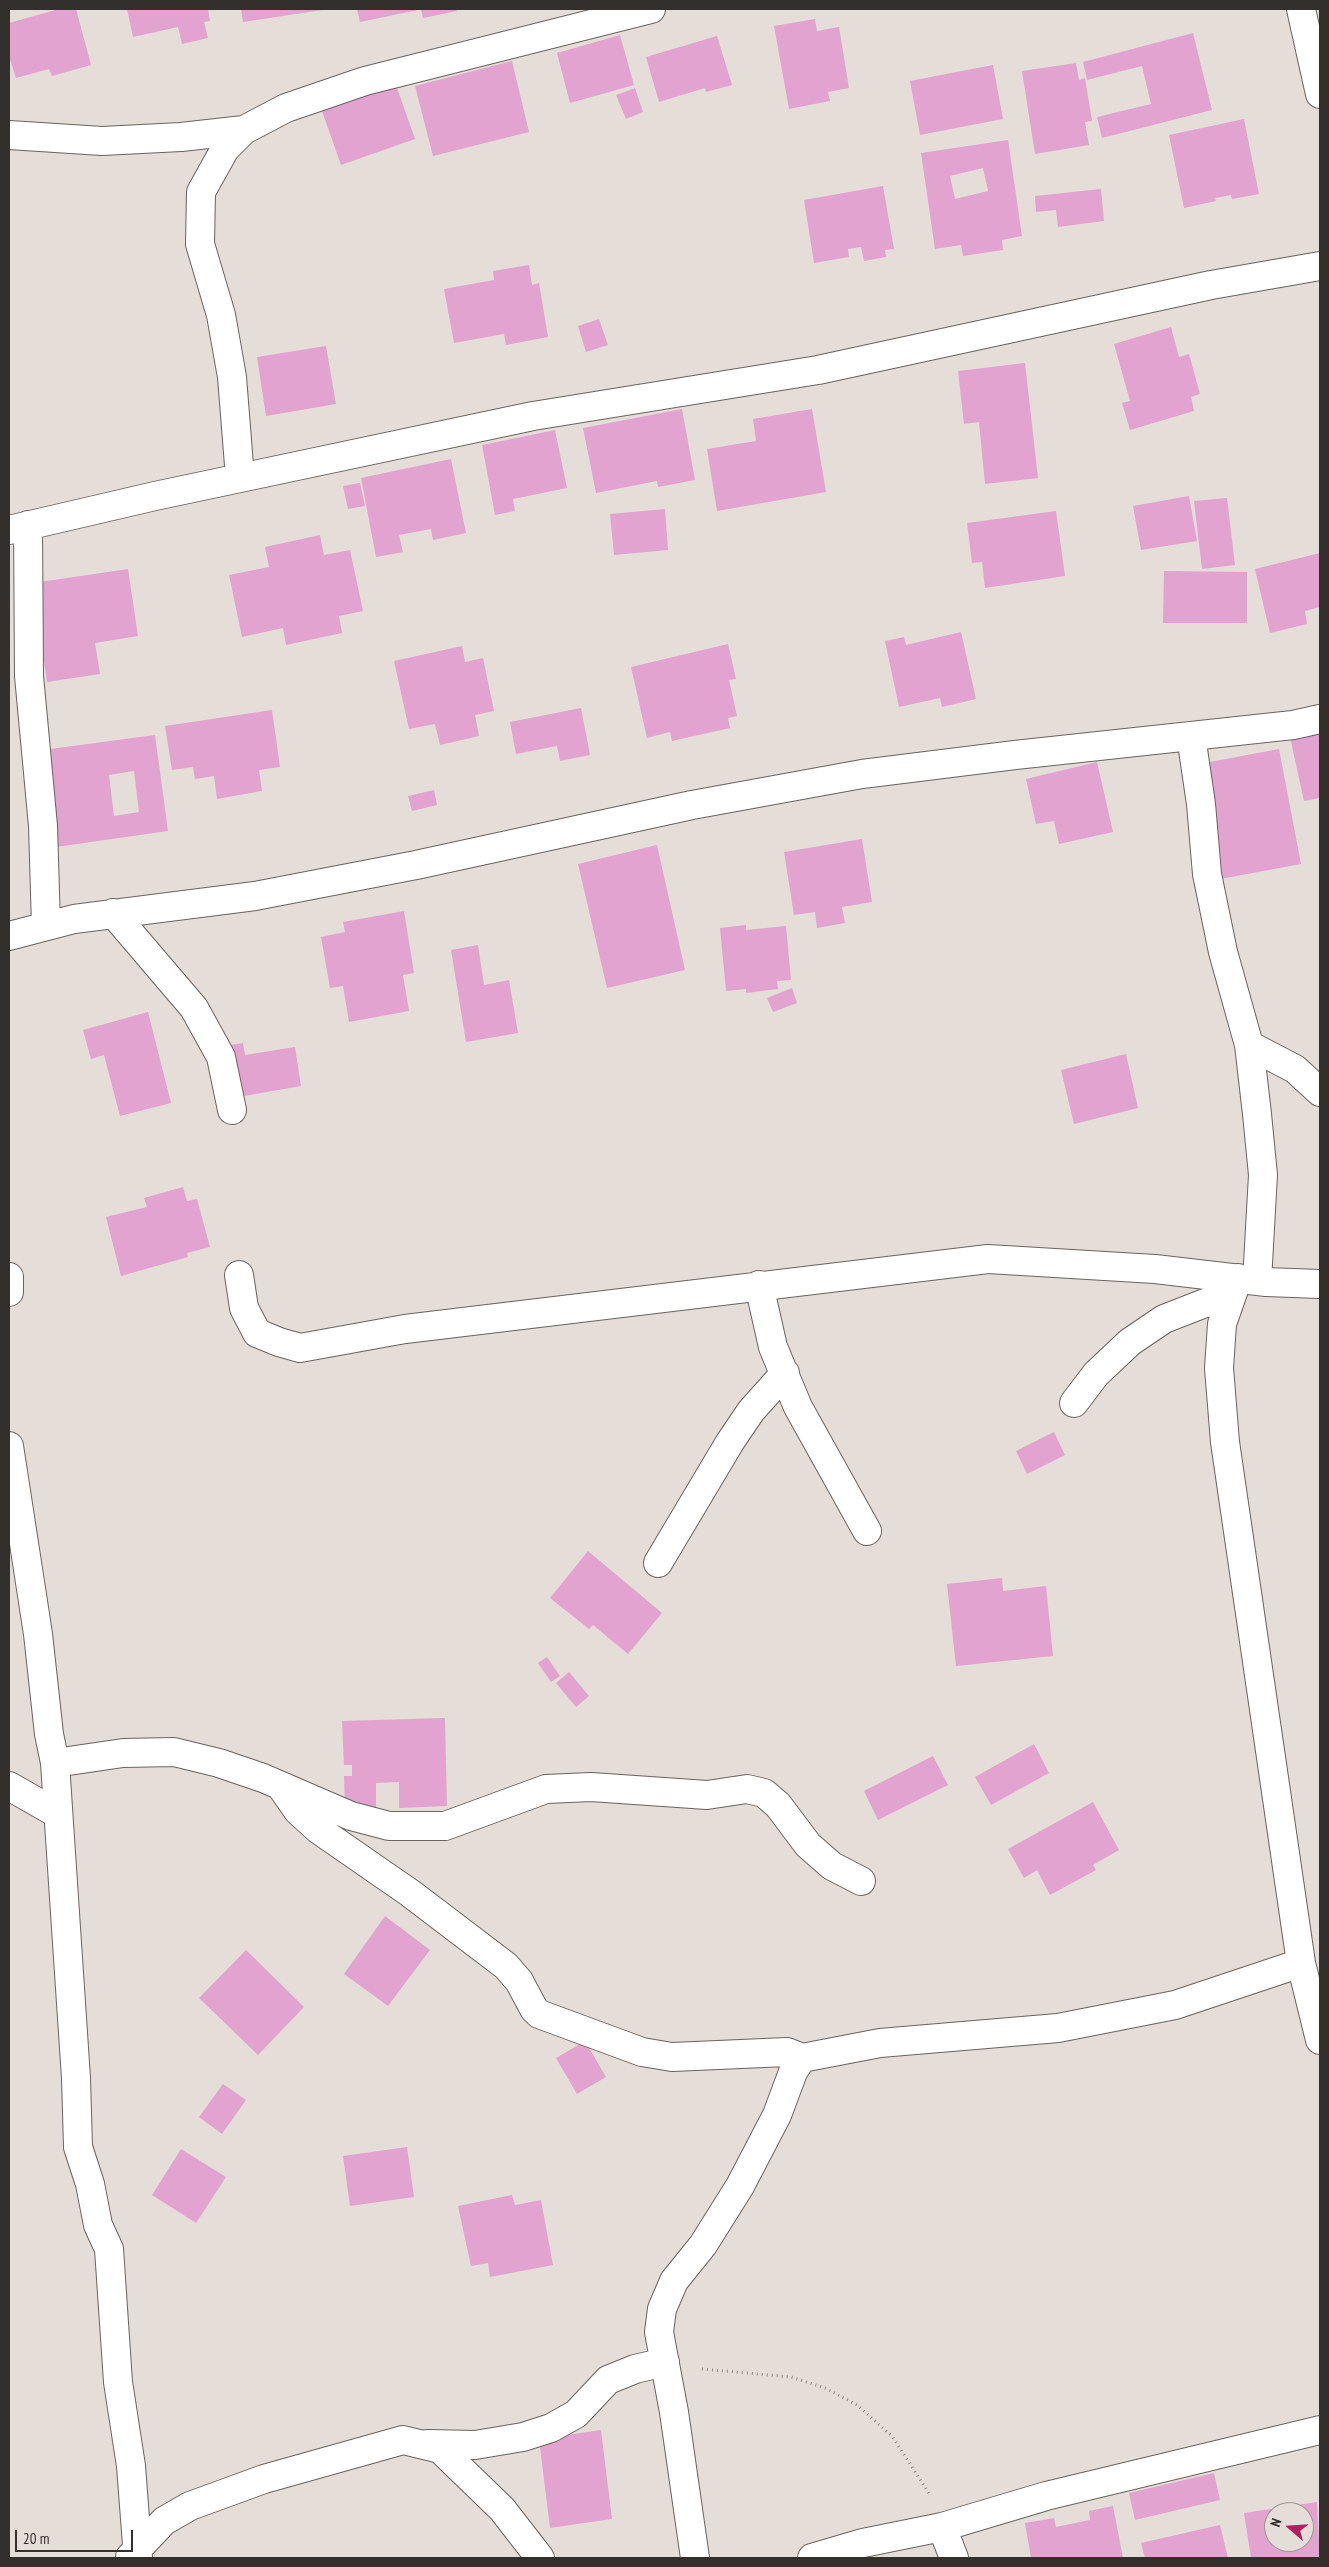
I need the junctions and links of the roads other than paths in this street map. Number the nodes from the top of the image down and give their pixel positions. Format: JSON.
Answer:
{"nodes":[{"id":1,"x":651,"y":9,"type":"edge"},
{"id":2,"x":1301,"y":9,"type":"edge"},
{"id":3,"x":1320,"y":94,"type":"edge"},
{"id":4,"x":244,"y":130,"type":"junction"},
{"id":5,"x":9,"y":136,"type":"edge"},
{"id":6,"x":1320,"y":266,"type":"edge"},
{"id":7,"x":240,"y":478,"type":"junction"},
{"id":8,"x":18,"y":527,"type":"edge"},
{"id":9,"x":1320,"y":719,"type":"edge"},
{"id":10,"x":1191,"y":736,"type":"junction"},
{"id":11,"x":113,"y":913,"type":"junction"},
{"id":12,"x":46,"y":926,"type":"junction"},
{"id":13,"x":9,"y":936,"type":"edge"},
{"id":14,"x":1248,"y":1045,"type":"junction"},
{"id":15,"x":1320,"y":1092,"type":"edge"},
{"id":16,"x":232,"y":1110,"type":"dead end"},
{"id":17,"x":239,"y":1275,"type":"dead end"},
{"id":18,"x":9,"y":1277,"type":"edge"},
{"id":19,"x":1320,"y":1284,"type":"edge"},
{"id":20,"x":759,"y":1286,"type":"junction"},
{"id":21,"x":1242,"y":1287,"type":"junction"},
{"id":22,"x":9,"y":1292,"type":"edge"},
{"id":23,"x":785,"y":1373,"type":"junction"},
{"id":24,"x":1074,"y":1403,"type":"dead end"},
{"id":25,"x":9,"y":1446,"type":"edge"},
{"id":26,"x":867,"y":1531,"type":"dead end"},
{"id":27,"x":658,"y":1563,"type":"dead end"},
{"id":28,"x":55,"y":1763,"type":"junction"},
{"id":29,"x":9,"y":1786,"type":"edge"},
{"id":30,"x":281,"y":1786,"type":"junction"},
{"id":31,"x":58,"y":1814,"type":"junction"},
{"id":32,"x":861,"y":1881,"type":"dead end"},
{"id":33,"x":1302,"y":1964,"type":"junction"},
{"id":34,"x":1320,"y":2040,"type":"edge"},
{"id":35,"x":802,"y":2058,"type":"junction"},
{"id":36,"x":666,"y":2364,"type":"junction"},
{"id":37,"x":1320,"y":2430,"type":"edge"},
{"id":38,"x":425,"y":2444,"type":"junction"},
{"id":39,"x":942,"y":2526,"type":"junction"},
{"id":40,"x":135,"y":2555,"type":"edge"},
{"id":41,"x":540,"y":2558,"type":"edge"},
{"id":42,"x":695,"y":2558,"type":"edge"},
{"id":43,"x":812,"y":2558,"type":"edge"},
{"id":44,"x":954,"y":2558,"type":"edge"}],
"edges":[{"from":1,"to":4,"type":"street"},
{"from":2,"to":3,"type":"street"},
{"from":4,"to":5,"type":"street"},
{"from":4,"to":7,"type":"street"},
{"from":6,"to":7,"type":"street"},
{"from":7,"to":8,"type":"street"},
{"from":8,"to":12,"type":"street"},
{"from":9,"to":10,"type":"street"},
{"from":10,"to":11,"type":"street"},
{"from":10,"to":14,"type":"street"},
{"from":11,"to":12,"type":"street"},
{"from":11,"to":16,"type":"street"},
{"from":12,"to":13,"type":"street"},
{"from":14,"to":15,"type":"street"},
{"from":14,"to":21,"type":"street"},
{"from":17,"to":20,"type":"street"},
{"from":18,"to":22,"type":"street"},
{"from":19,"to":21,"type":"street"},
{"from":20,"to":21,"type":"street"},
{"from":20,"to":23,"type":"street"},
{"from":21,"to":24,"type":"street"},
{"from":21,"to":33,"type":"street"},
{"from":23,"to":26,"type":"street"},
{"from":23,"to":27,"type":"street"},
{"from":25,"to":28,"type":"street"},
{"from":28,"to":30,"type":"street"},
{"from":28,"to":31,"type":"street"},
{"from":29,"to":31,"type":"street"},
{"from":30,"to":32,"type":"street"},
{"from":30,"to":35,"type":"street"},
{"from":31,"to":40,"type":"street"},
{"from":33,"to":34,"type":"street"},
{"from":33,"to":35,"type":"street"},
{"from":35,"to":36,"type":"street"},
{"from":36,"to":38,"type":"street"},
{"from":36,"to":42,"type":"street"},
{"from":37,"to":39,"type":"street"},
{"from":38,"to":40,"type":"street"},
{"from":38,"to":41,"type":"street"},
{"from":39,"to":43,"type":"street"},
{"from":39,"to":44,"type":"street"}]}
